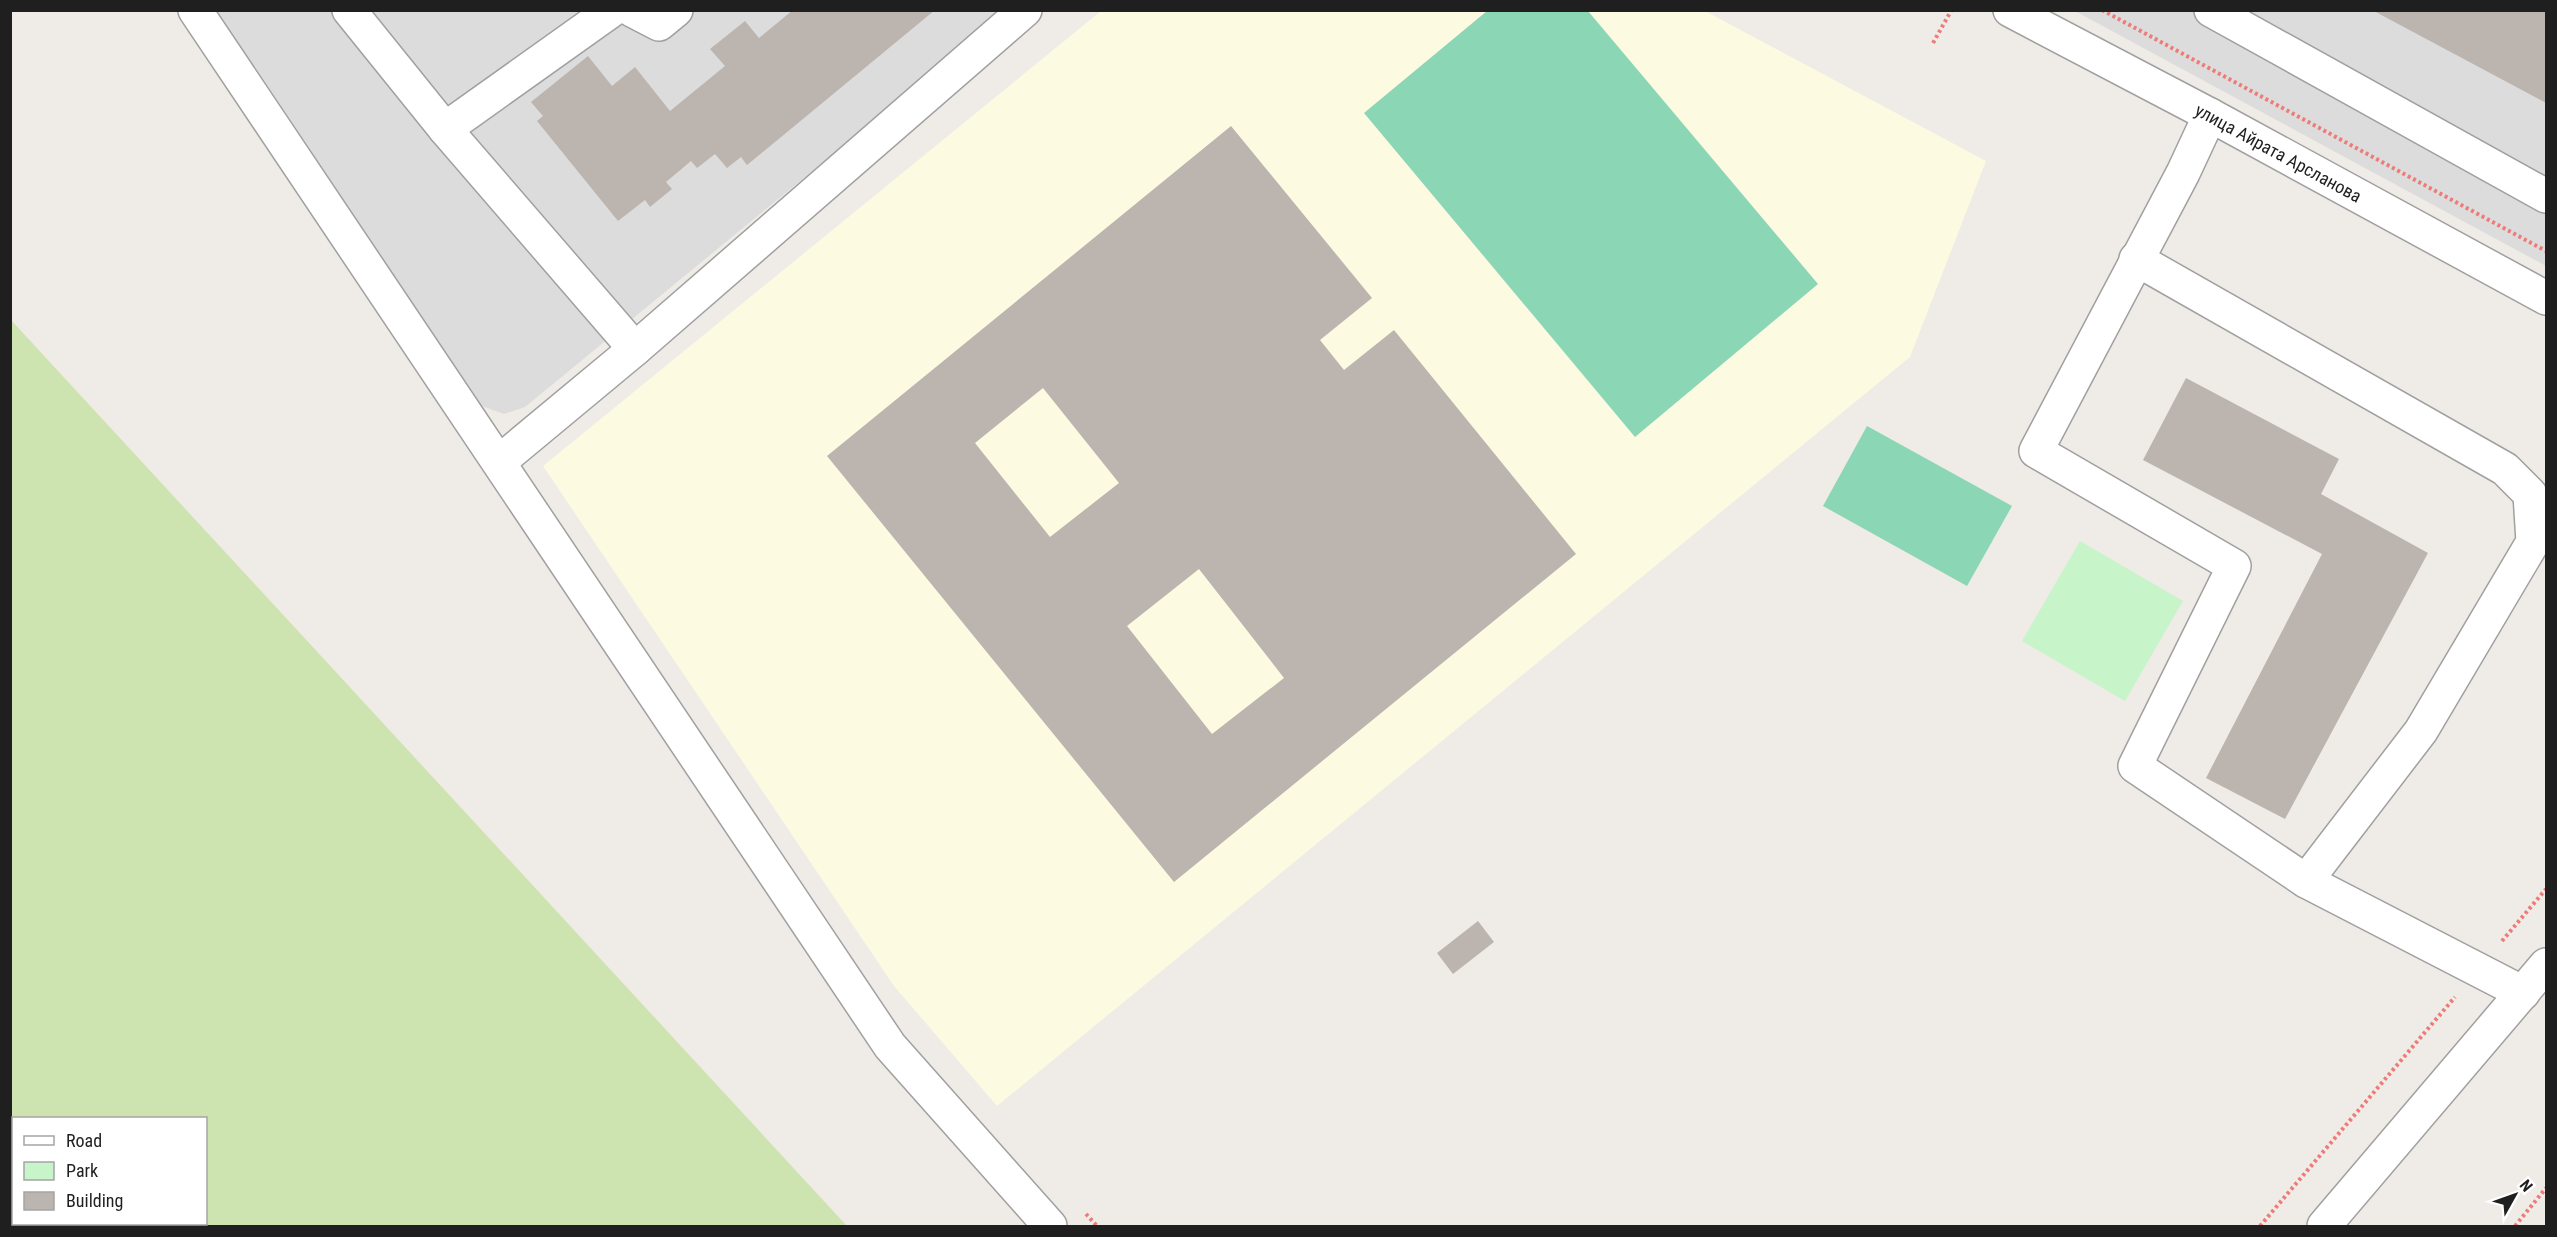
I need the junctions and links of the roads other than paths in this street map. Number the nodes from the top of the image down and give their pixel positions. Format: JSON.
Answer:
{"nodes":[{"id":1,"x":195,"y":10,"type":"edge"},
{"id":2,"x":350,"y":10,"type":"edge"},
{"id":3,"x":612,"y":10,"type":"edge"},
{"id":4,"x":632,"y":10,"type":"edge"},
{"id":5,"x":676,"y":10,"type":"edge"},
{"id":6,"x":1025,"y":10,"type":"edge"},
{"id":7,"x":2211,"y":10,"type":"edge"},
{"id":8,"x":2020,"y":13,"type":"edge"},
{"id":9,"x":2210,"y":115,"type":"junction"},
{"id":10,"x":445,"y":129,"type":"junction"},
{"id":11,"x":2547,"y":196,"type":"edge"},
{"id":12,"x":2136,"y":259,"type":"junction"},
{"id":13,"x":2547,"y":298,"type":"edge"},
{"id":14,"x":635,"y":349,"type":"junction"},
{"id":15,"x":499,"y":462,"type":"junction"},
{"id":16,"x":2306,"y":881,"type":"junction"},
{"id":17,"x":2547,"y":965,"type":"edge"},
{"id":18,"x":2523,"y":993,"type":"junction"},
{"id":19,"x":1050,"y":1227,"type":"edge"},
{"id":20,"x":2324,"y":1227,"type":"edge"}],
"edges":[{"from":1,"to":15,"type":"street"},
{"from":2,"to":10,"type":"street"},
{"from":3,"to":10,"type":"street"},
{"from":4,"to":5,"type":"street"},
{"from":6,"to":14,"type":"street"},
{"from":7,"to":11,"type":"street"},
{"from":8,"to":9,"type":"street","name":"улица Айрата Арсланова"},
{"from":9,"to":12,"type":"street"},
{"from":9,"to":13,"type":"street","name":"улица Айрата Арсланова"},
{"from":10,"to":14,"type":"street"},
{"from":12,"to":16,"type":"street"},
{"from":12,"to":16,"type":"street"},
{"from":14,"to":15,"type":"street"},
{"from":15,"to":19,"type":"street"},
{"from":16,"to":18,"type":"street"},
{"from":17,"to":18,"type":"street"},
{"from":18,"to":20,"type":"street"}]}
